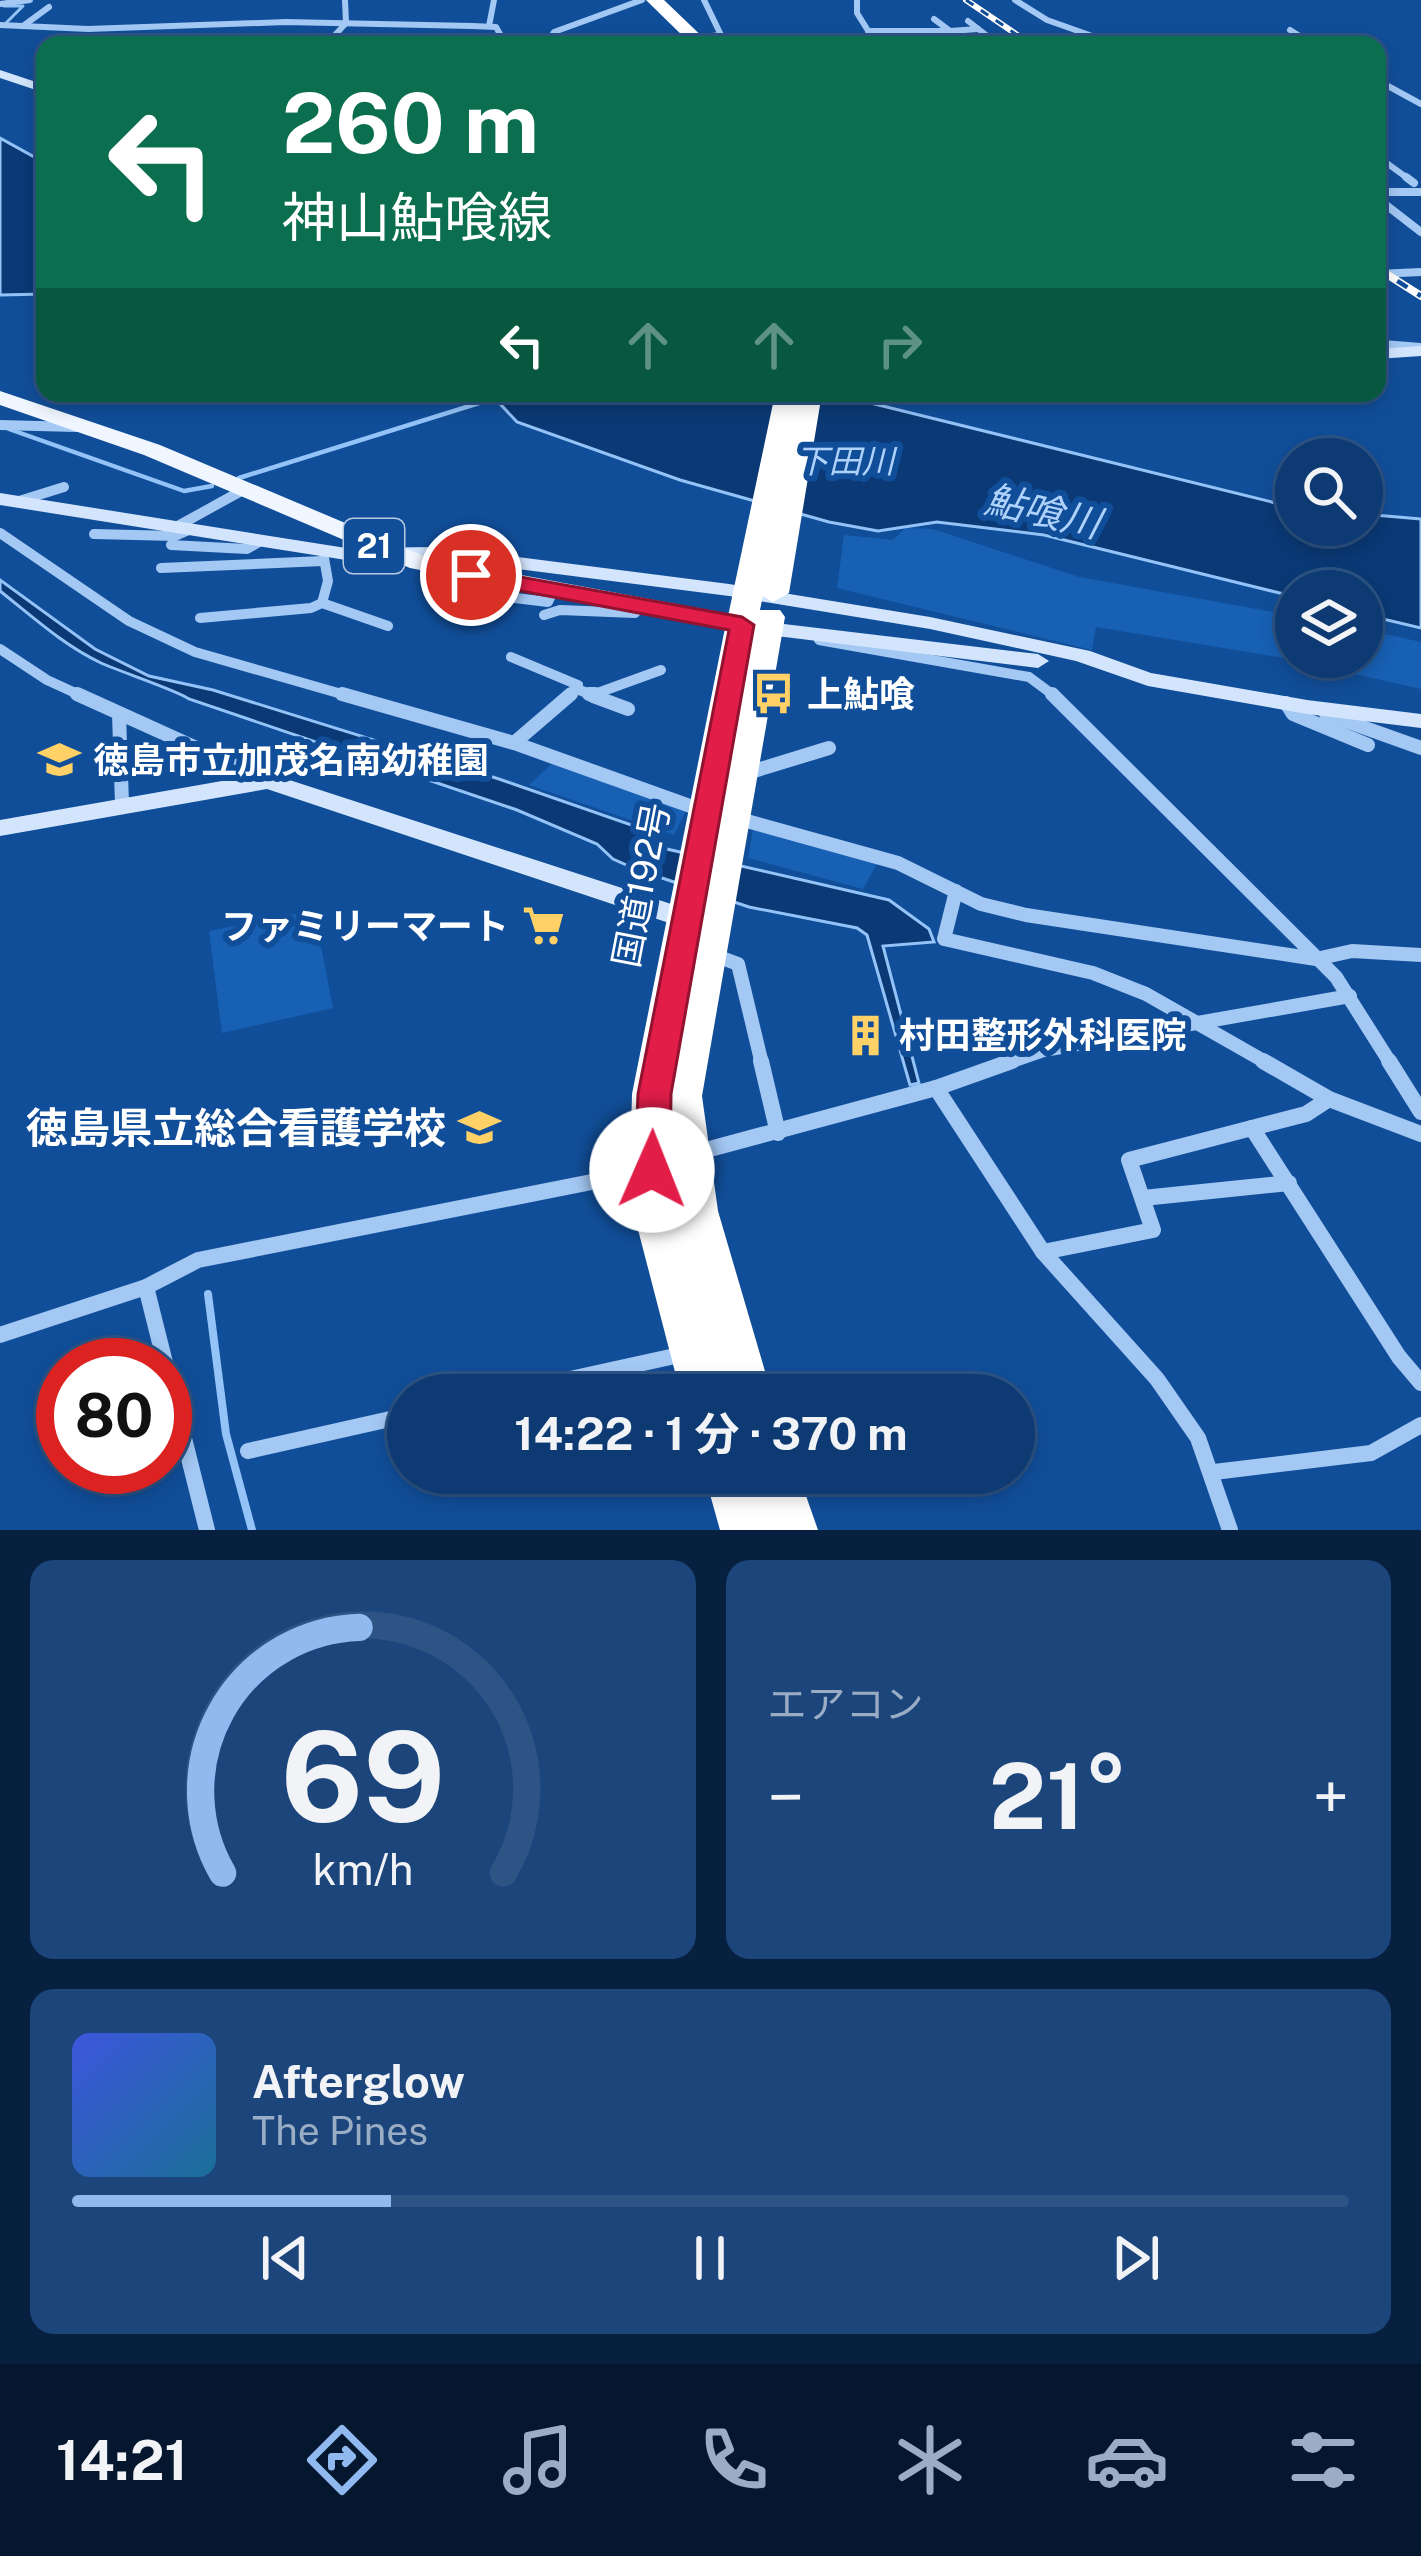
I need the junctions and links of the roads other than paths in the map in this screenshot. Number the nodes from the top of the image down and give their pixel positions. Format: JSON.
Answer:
{"nodes":[{"id":1,"x":30,"y":0,"type":"edge"},
{"id":2,"x":345,"y":0,"type":"edge"},
{"id":3,"x":494,"y":0,"type":"edge"},
{"id":4,"x":642,"y":0,"type":"edge"},
{"id":5,"x":654,"y":0,"type":"edge"},
{"id":6,"x":704,"y":0,"type":"edge"},
{"id":7,"x":857,"y":0,"type":"edge"},
{"id":8,"x":1015,"y":0,"type":"edge"},
{"id":9,"x":0,"y":4,"type":"edge"},
{"id":10,"x":49,"y":7,"type":"dead end"},
{"id":11,"x":934,"y":19,"type":"dead end"},
{"id":12,"x":968,"y":21,"type":"dead end"},
{"id":13,"x":346,"y":23,"type":"junction"},
{"id":14,"x":0,"y":25,"type":"edge"},
{"id":15,"x":23,"y":26,"type":"junction"},
{"id":16,"x":489,"y":26,"type":"junction"},
{"id":17,"x":978,"y":29,"type":"junction"},
{"id":18,"x":1290,"y":30,"type":"dead end"},
{"id":19,"x":868,"y":31,"type":"junction"},
{"id":20,"x":950,"y":32,"type":"junction"},
{"id":21,"x":334,"y":36,"type":"edge"},
{"id":22,"x":498,"y":36,"type":"edge"},
{"id":23,"x":551,"y":36,"type":"edge"},
{"id":24,"x":693,"y":36,"type":"edge"},
{"id":25,"x":717,"y":36,"type":"edge"},
{"id":26,"x":871,"y":36,"type":"edge"},
{"id":27,"x":987,"y":36,"type":"edge"},
{"id":28,"x":1090,"y":36,"type":"edge"},
{"id":29,"x":1300,"y":36,"type":"edge"},
{"id":30,"x":0,"y":74,"type":"edge"},
{"id":31,"x":1386,"y":85,"type":"edge"},
{"id":32,"x":36,"y":86,"type":"edge"},
{"id":33,"x":1421,"y":104,"type":"edge"},
{"id":34,"x":1386,"y":163,"type":"edge"},
{"id":35,"x":1419,"y":187,"type":"edge"},
{"id":36,"x":1386,"y":193,"type":"edge"},
{"id":37,"x":1386,"y":203,"type":"edge"},
{"id":38,"x":1421,"y":232,"type":"edge"},
{"id":39,"x":1386,"y":272,"type":"edge"},
{"id":40,"x":1421,"y":272,"type":"edge"},
{"id":41,"x":1386,"y":344,"type":"edge"},
{"id":42,"x":1421,"y":349,"type":"edge"},
{"id":43,"x":1386,"y":353,"type":"edge"},
{"id":44,"x":789,"y":402,"type":"edge"},
{"id":45,"x":807,"y":402,"type":"edge"},
{"id":46,"x":2,"y":415,"type":"edge"},
{"id":47,"x":64,"y":487,"type":"dead end"},
{"id":48,"x":243,"y":490,"type":"junction"},
{"id":49,"x":10,"y":500,"type":"edge"},
{"id":50,"x":0,"y":533,"type":"edge"},
{"id":51,"x":94,"y":534,"type":"dead end"},
{"id":52,"x":180,"y":534,"type":"junction"},
{"id":53,"x":264,"y":551,"type":"junction"},
{"id":54,"x":392,"y":554,"type":"junction"},
{"id":55,"x":325,"y":556,"type":"junction"},
{"id":56,"x":161,"y":568,"type":"dead end"},
{"id":57,"x":250,"y":571,"type":"dead end"},
{"id":58,"x":554,"y":589,"type":"junction"},
{"id":59,"x":322,"y":603,"type":"junction"},
{"id":60,"x":643,"y":604,"type":"junction"},
{"id":61,"x":470,"y":606,"type":"dead end"},
{"id":62,"x":544,"y":615,"type":"dead end"},
{"id":63,"x":200,"y":618,"type":"dead end"},
{"id":64,"x":764,"y":623,"type":"junction"},
{"id":65,"x":388,"y":626,"type":"dead end"},
{"id":66,"x":0,"y":649,"type":"edge"},
{"id":67,"x":511,"y":657,"type":"dead end"},
{"id":68,"x":661,"y":670,"type":"dead end"},
{"id":69,"x":1148,"y":679,"type":"junction"},
{"id":70,"x":577,"y":689,"type":"junction"},
{"id":71,"x":592,"y":695,"type":"junction"},
{"id":72,"x":1297,"y":705,"type":"junction"},
{"id":73,"x":628,"y":709,"type":"dead end"},
{"id":74,"x":119,"y":714,"type":"junction"},
{"id":75,"x":1421,"y":721,"type":"edge"},
{"id":76,"x":514,"y":743,"type":"junction"},
{"id":77,"x":1368,"y":745,"type":"dead end"},
{"id":78,"x":1421,"y":746,"type":"edge"},
{"id":79,"x":829,"y":748,"type":"dead end"},
{"id":80,"x":739,"y":776,"type":"junction"},
{"id":81,"x":268,"y":781,"type":"junction"},
{"id":82,"x":122,"y":804,"type":"junction"},
{"id":83,"x":0,"y":828,"type":"edge"},
{"id":84,"x":716,"y":830,"type":"junction"},
{"id":85,"x":956,"y":891,"type":"junction"},
{"id":86,"x":701,"y":920,"type":"junction"},
{"id":87,"x":1421,"y":955,"type":"edge"},
{"id":88,"x":1316,"y":958,"type":"junction"},
{"id":89,"x":1350,"y":996,"type":"junction"},
{"id":90,"x":1199,"y":1023,"type":"junction"},
{"id":91,"x":936,"y":1088,"type":"junction"},
{"id":92,"x":1329,"y":1099,"type":"junction"},
{"id":93,"x":1421,"y":1112,"type":"edge"},
{"id":94,"x":1252,"y":1128,"type":"junction"},
{"id":95,"x":778,"y":1133,"type":"junction"},
{"id":96,"x":1421,"y":1134,"type":"edge"},
{"id":97,"x":668,"y":1163,"type":"junction"},
{"id":98,"x":1289,"y":1183,"type":"junction"},
{"id":99,"x":1143,"y":1198,"type":"junction"},
{"id":100,"x":1043,"y":1252,"type":"junction"},
{"id":101,"x":146,"y":1287,"type":"junction"},
{"id":102,"x":0,"y":1335,"type":"edge"},
{"id":103,"x":701,"y":1373,"type":"edge"},
{"id":104,"x":739,"y":1374,"type":"edge"},
{"id":105,"x":1421,"y":1383,"type":"edge"},
{"id":106,"x":387,"y":1420,"type":"edge"},
{"id":107,"x":1421,"y":1425,"type":"edge"},
{"id":108,"x":248,"y":1451,"type":"dead end"},
{"id":109,"x":1214,"y":1472,"type":"junction"},
{"id":110,"x":737,"y":1494,"type":"edge"},
{"id":111,"x":778,"y":1494,"type":"edge"},
{"id":112,"x":207,"y":1530,"type":"edge"},
{"id":113,"x":748,"y":1530,"type":"edge"},
{"id":114,"x":790,"y":1530,"type":"edge"},
{"id":115,"x":1230,"y":1530,"type":"edge"}],
"edges":[{"from":1,"to":9,"type":"street"},
{"from":2,"to":13,"type":"street"},
{"from":3,"to":16,"type":"street"},
{"from":4,"to":23,"type":"street"},
{"from":5,"to":24,"type":"highway"},
{"from":6,"to":25,"type":"street"},
{"from":7,"to":19,"type":"street"},
{"from":8,"to":28,"type":"street"},
{"from":10,"to":15,"type":"street"},
{"from":11,"to":20,"type":"street"},
{"from":12,"to":17,"type":"street"},
{"from":13,"to":15,"type":"street"},
{"from":13,"to":16,"type":"street"},
{"from":13,"to":21,"type":"street"},
{"from":14,"to":15,"type":"street"},
{"from":16,"to":22,"type":"street"},
{"from":17,"to":20,"type":"street"},
{"from":17,"to":27,"type":"street"},
{"from":18,"to":29,"type":"street"},
{"from":19,"to":20,"type":"street"},
{"from":19,"to":26,"type":"street"},
{"from":30,"to":32,"type":"street"},
{"from":31,"to":33,"type":"street"},
{"from":34,"to":35,"type":"street"},
{"from":35,"to":36,"type":"street"},
{"from":37,"to":38,"type":"street"},
{"from":39,"to":40,"type":"street"},
{"from":41,"to":42,"type":"street"},
{"from":42,"to":43,"type":"street"},
{"from":44,"to":64,"type":"highway","name":"国道192号","bridge":true},
{"from":45,"to":64,"type":"highway","name":"国道192号"},
{"from":46,"to":48,"type":"main road","number":"21"},
{"from":47,"to":49,"type":"street"},
{"from":48,"to":52,"type":"street"},
{"from":48,"to":54,"type":"main road","number":"21"},
{"from":49,"to":52,"type":"street"},
{"from":50,"to":76,"type":"street"},
{"from":51,"to":52,"type":"street"},
{"from":52,"to":53,"type":"street"},
{"from":53,"to":55,"type":"street"},
{"from":53,"to":56,"type":"street"},
{"from":53,"to":57,"type":"street"},
{"from":54,"to":55,"type":"street"},
{"from":54,"to":58,"type":"main road","number":"21"},
{"from":54,"to":69,"type":"street"},
{"from":55,"to":59,"type":"street"},
{"from":58,"to":60,"type":"main road","number":"21"},
{"from":58,"to":61,"type":"street"},
{"from":59,"to":63,"type":"street"},
{"from":59,"to":65,"type":"street"},
{"from":60,"to":62,"type":"street"},
{"from":60,"to":64,"type":"main road","number":"21"},
{"from":64,"to":69,"type":"street"},
{"from":64,"to":80,"type":"highway","name":"国道192号"},
{"from":64,"to":84,"type":"highway","name":"国道192号"},
{"from":64,"to":88,"type":"street"},
{"from":66,"to":74,"type":"street"},
{"from":67,"to":70,"type":"street"},
{"from":68,"to":71,"type":"street"},
{"from":69,"to":72,"type":"street"},
{"from":70,"to":71,"type":"street"},
{"from":70,"to":76,"type":"street"},
{"from":71,"to":73,"type":"street"},
{"from":72,"to":75,"type":"street"},
{"from":72,"to":77,"type":"street"},
{"from":72,"to":78,"type":"street"},
{"from":74,"to":81,"type":"street"},
{"from":74,"to":82,"type":"street"},
{"from":76,"to":84,"type":"street"},
{"from":79,"to":80,"type":"street"},
{"from":80,"to":84,"type":"highway","name":"国道192号"},
{"from":81,"to":82,"type":"street"},
{"from":81,"to":86,"type":"street"},
{"from":82,"to":83,"type":"street"},
{"from":84,"to":85,"type":"street"},
{"from":84,"to":86,"type":"highway","name":"国道192号"},
{"from":85,"to":88,"type":"street"},
{"from":85,"to":90,"type":"street"},
{"from":86,"to":95,"type":"street"},
{"from":86,"to":97,"type":"highway","name":"国道192号"},
{"from":87,"to":88,"type":"street"},
{"from":88,"to":89,"type":"street"},
{"from":89,"to":90,"type":"street"},
{"from":89,"to":93,"type":"street"},
{"from":90,"to":91,"type":"street"},
{"from":90,"to":92,"type":"street"},
{"from":91,"to":95,"type":"street"},
{"from":91,"to":100,"type":"street"},
{"from":92,"to":94,"type":"street"},
{"from":92,"to":96,"type":"street"},
{"from":94,"to":98,"type":"street"},
{"from":94,"to":99,"type":"street"},
{"from":95,"to":97,"type":"street"},
{"from":97,"to":101,"type":"street"},
{"from":97,"to":103,"type":"highway","name":"国道192号"},
{"from":97,"to":104,"type":"highway","name":"国道192号"},
{"from":98,"to":99,"type":"street"},
{"from":98,"to":105,"type":"street"},
{"from":99,"to":100,"type":"street"},
{"from":100,"to":109,"type":"street"},
{"from":101,"to":102,"type":"street"},
{"from":101,"to":112,"type":"street"},
{"from":106,"to":108,"type":"street"},
{"from":107,"to":109,"type":"street"},
{"from":109,"to":115,"type":"street"},
{"from":110,"to":113,"type":"highway"},
{"from":111,"to":114,"type":"highway"}]}
